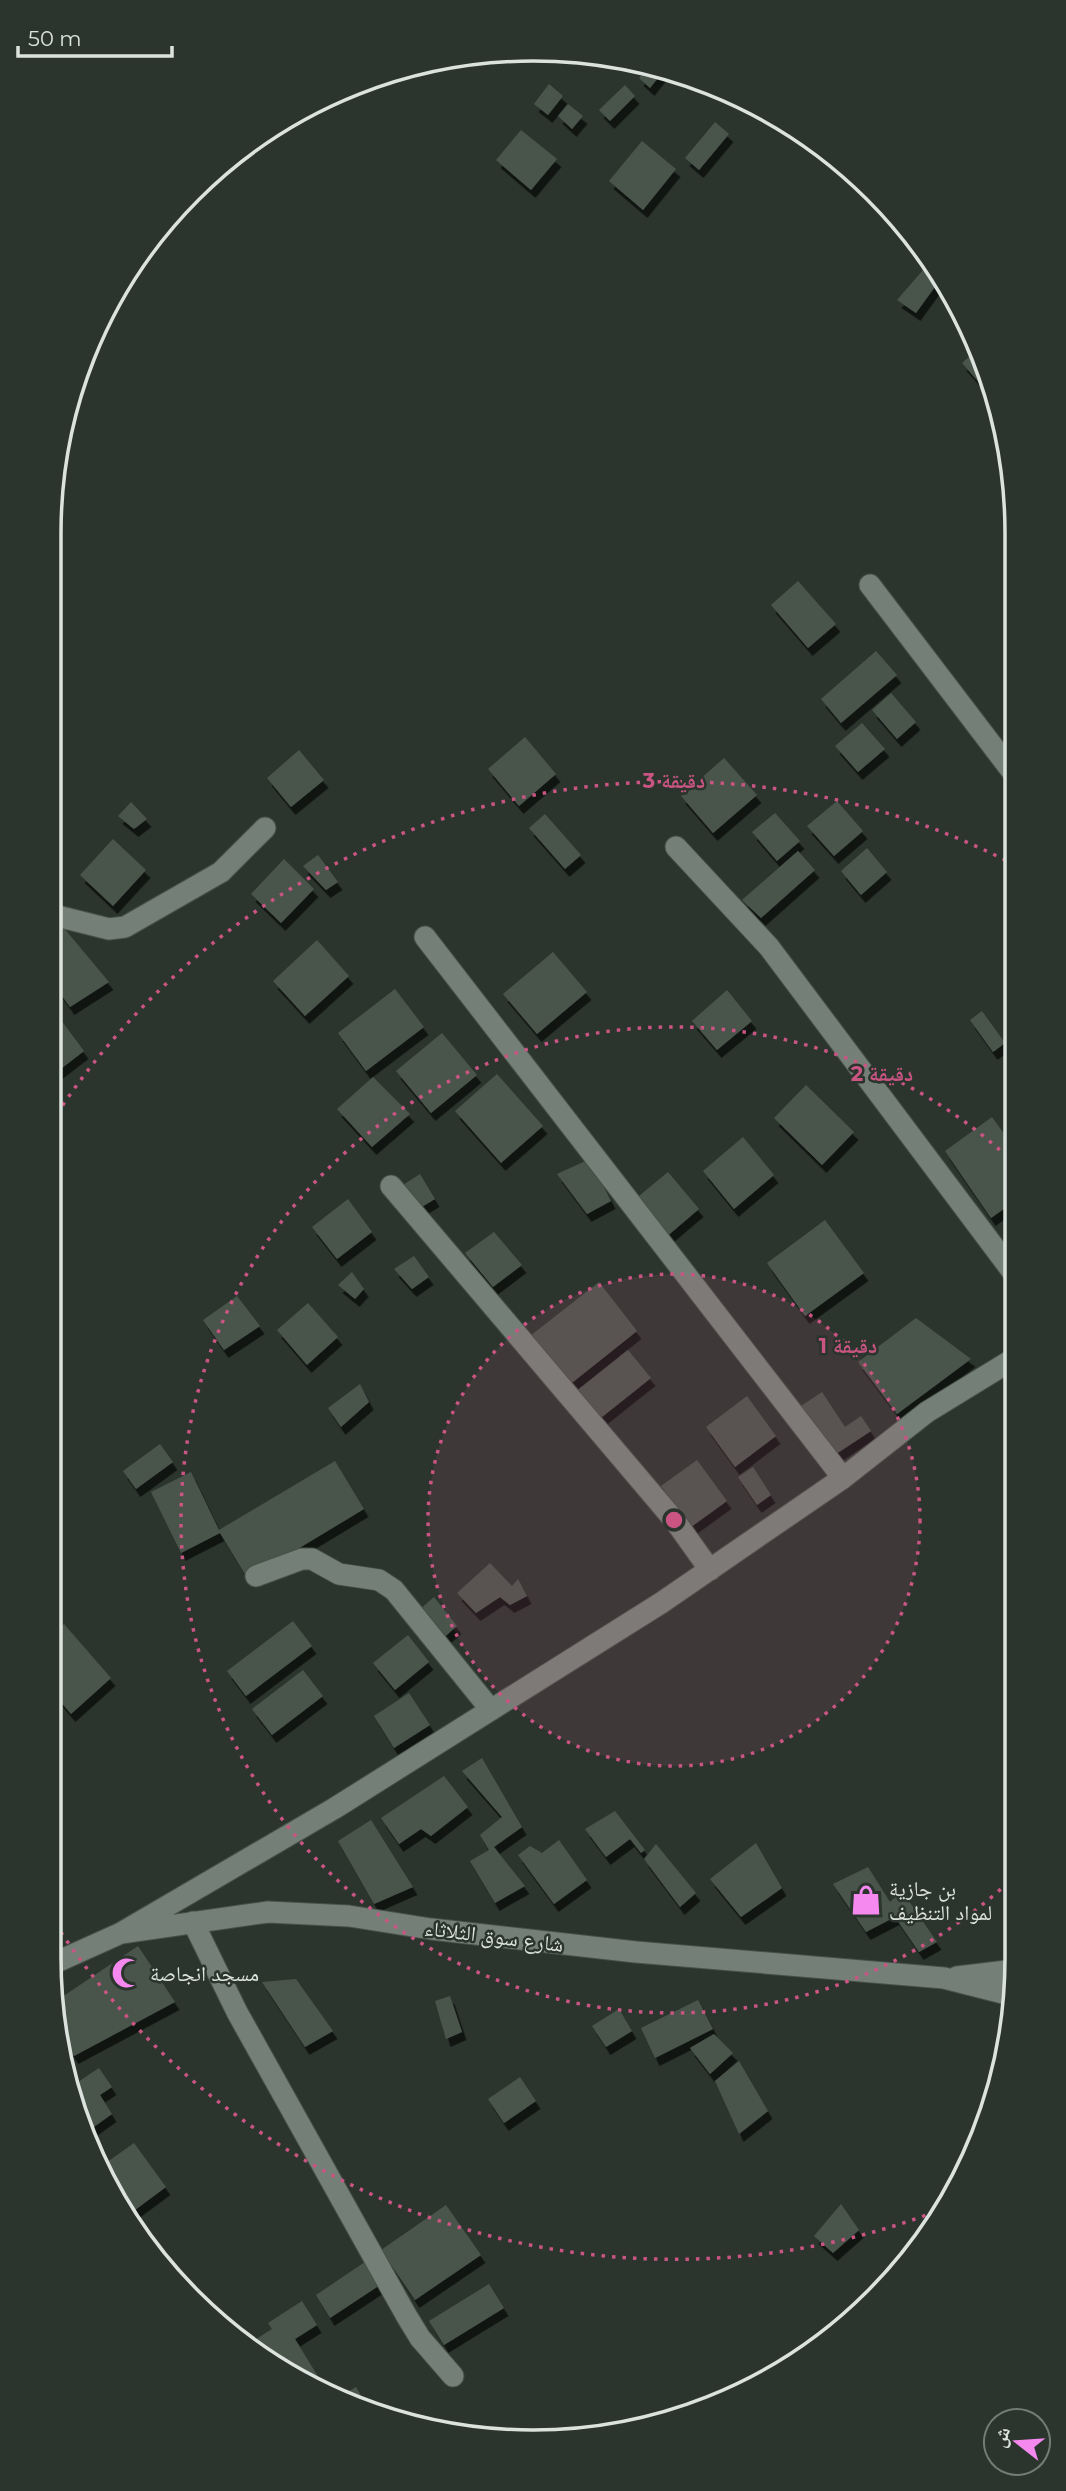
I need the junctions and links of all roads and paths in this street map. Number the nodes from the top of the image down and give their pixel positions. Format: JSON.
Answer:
{"nodes":[{"id":1,"x":870,"y":585,"type":"dead end"},
{"id":2,"x":1005,"y":762,"type":"edge"},
{"id":3,"x":265,"y":828,"type":"dead end"},
{"id":4,"x":676,"y":847,"type":"dead end"},
{"id":5,"x":61,"y":917,"type":"edge"},
{"id":6,"x":425,"y":937,"type":"dead end"},
{"id":7,"x":391,"y":1186,"type":"dead end"},
{"id":8,"x":1005,"y":1262,"type":"edge"},
{"id":9,"x":1005,"y":1364,"type":"edge"},
{"id":10,"x":843,"y":1478,"type":"junction"},
{"id":11,"x":710,"y":1570,"type":"junction"},
{"id":12,"x":256,"y":1576,"type":"dead end"},
{"id":13,"x":491,"y":1710,"type":"junction"},
{"id":14,"x":193,"y":1922,"type":"junction"},
{"id":15,"x":121,"y":1933,"type":"junction"},
{"id":16,"x":61,"y":1960,"type":"edge"},
{"id":17,"x":1005,"y":1971,"type":"edge"},
{"id":18,"x":944,"y":1978,"type":"junction"},
{"id":19,"x":1004,"y":1993,"type":"edge"},
{"id":20,"x":453,"y":2376,"type":"dead end"}],
"edges":[{"from":1,"to":2,"type":"street"},
{"from":3,"to":5,"type":"street"},
{"from":4,"to":8,"type":"street"},
{"from":6,"to":10,"type":"street"},
{"from":7,"to":11,"type":"street"},
{"from":9,"to":10,"type":"street"},
{"from":10,"to":11,"type":"street"},
{"from":11,"to":13,"type":"street"},
{"from":12,"to":13,"type":"street"},
{"from":13,"to":15,"type":"street"},
{"from":14,"to":15,"type":"street","name":"شارع سوق الثلاثاء"},
{"from":14,"to":18,"type":"street","name":"شارع سوق الثلاثاء"},
{"from":14,"to":20,"type":"street"},
{"from":15,"to":16,"type":"street","name":"شارع سوق الثلاثاء"},
{"from":17,"to":18,"type":"street"},
{"from":18,"to":19,"type":"street"}]}
